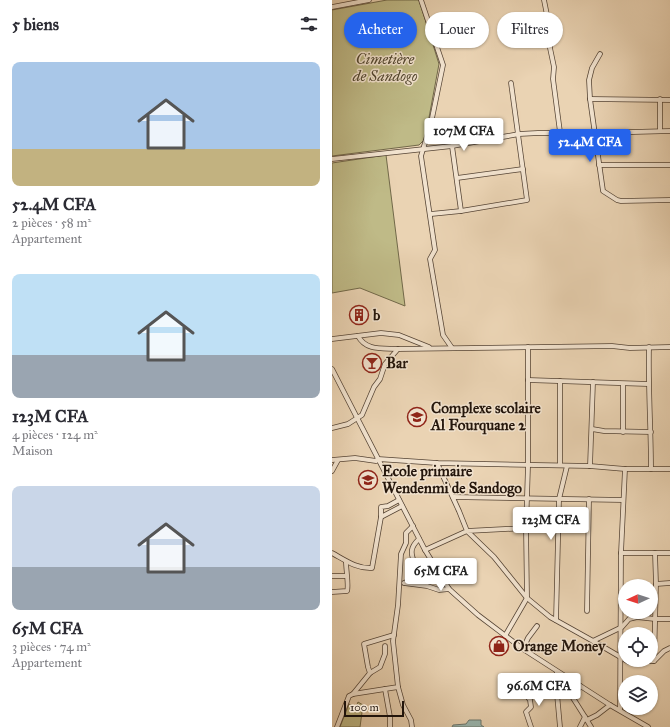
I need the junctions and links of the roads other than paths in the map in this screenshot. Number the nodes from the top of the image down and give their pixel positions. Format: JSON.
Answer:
{"nodes":[{"id":1,"x":368,"y":0,"type":"edge"},
{"id":2,"x":421,"y":0,"type":"edge"},
{"id":3,"x":544,"y":0,"type":"edge"},
{"id":4,"x":332,"y":7,"type":"edge"},
{"id":5,"x":600,"y":54,"type":"dead end"},
{"id":6,"x":511,"y":83,"type":"dead end"},
{"id":7,"x":590,"y":99,"type":"junction"},
{"id":8,"x":660,"y":99,"type":"junction"},
{"id":9,"x":670,"y":100,"type":"edge"},
{"id":10,"x":660,"y":131,"type":"junction"},
{"id":11,"x":670,"y":131,"type":"edge"},
{"id":12,"x":560,"y":132,"type":"junction"},
{"id":13,"x":595,"y":133,"type":"junction"},
{"id":14,"x":518,"y":134,"type":"junction"},
{"id":15,"x":452,"y":146,"type":"junction"},
{"id":16,"x":423,"y":148,"type":"junction"},
{"id":17,"x":332,"y":159,"type":"edge"},
{"id":18,"x":599,"y":165,"type":"junction"},
{"id":19,"x":670,"y":165,"type":"edge"},
{"id":20,"x":523,"y":169,"type":"junction"},
{"id":21,"x":457,"y":178,"type":"junction"},
{"id":22,"x":670,"y":200,"type":"edge"},
{"id":23,"x":461,"y":211,"type":"junction"},
{"id":24,"x":431,"y":214,"type":"junction"},
{"id":25,"x":358,"y":336,"type":"junction"},
{"id":26,"x":332,"y":339,"type":"edge"},
{"id":27,"x":528,"y":347,"type":"junction"},
{"id":28,"x":649,"y":347,"type":"junction"},
{"id":29,"x":670,"y":347,"type":"edge"},
{"id":30,"x":431,"y":348,"type":"junction"},
{"id":31,"x":452,"y":348,"type":"junction"},
{"id":32,"x":398,"y":349,"type":"junction"},
{"id":33,"x":332,"y":369,"type":"edge"},
{"id":34,"x":528,"y":380,"type":"junction"},
{"id":35,"x":560,"y":381,"type":"junction"},
{"id":36,"x":593,"y":382,"type":"junction"},
{"id":37,"x":623,"y":384,"type":"junction"},
{"id":38,"x":648,"y":384,"type":"junction"},
{"id":39,"x":358,"y":418,"type":"junction"},
{"id":40,"x":332,"y":428,"type":"edge"},
{"id":41,"x":592,"y":429,"type":"junction"},
{"id":42,"x":623,"y":432,"type":"junction"},
{"id":43,"x":651,"y":432,"type":"junction"},
{"id":44,"x":378,"y":459,"type":"junction"},
{"id":45,"x":332,"y":460,"type":"edge"},
{"id":46,"x":338,"y":460,"type":"junction"},
{"id":47,"x":437,"y":463,"type":"junction"},
{"id":48,"x":560,"y":465,"type":"junction"},
{"id":49,"x":528,"y":466,"type":"junction"},
{"id":50,"x":567,"y":466,"type":"junction"},
{"id":51,"x":590,"y":466,"type":"junction"},
{"id":52,"x":625,"y":468,"type":"junction"},
{"id":53,"x":651,"y":469,"type":"junction"},
{"id":54,"x":670,"y":469,"type":"edge"},
{"id":55,"x":332,"y":471,"type":"edge"},
{"id":56,"x":453,"y":497,"type":"junction"},
{"id":57,"x":528,"y":498,"type":"junction"},
{"id":58,"x":559,"y":499,"type":"junction"},
{"id":59,"x":589,"y":499,"type":"junction"},
{"id":60,"x":399,"y":500,"type":"junction"},
{"id":61,"x":623,"y":500,"type":"junction"},
{"id":62,"x":402,"y":506,"type":"junction"},
{"id":63,"x":381,"y":517,"type":"junction"},
{"id":64,"x":413,"y":526,"type":"junction"},
{"id":65,"x":526,"y":528,"type":"junction"},
{"id":66,"x":466,"y":531,"type":"junction"},
{"id":67,"x":419,"y":539,"type":"junction"},
{"id":68,"x":425,"y":550,"type":"junction"},
{"id":69,"x":621,"y":552,"type":"junction"},
{"id":70,"x":332,"y":553,"type":"edge"},
{"id":71,"x":656,"y":553,"type":"junction"},
{"id":72,"x":670,"y":553,"type":"edge"},
{"id":73,"x":346,"y":562,"type":"junction"},
{"id":74,"x":332,"y":576,"type":"edge"},
{"id":75,"x":346,"y":576,"type":"junction"},
{"id":76,"x":656,"y":579,"type":"edge"},
{"id":77,"x":399,"y":583,"type":"junction"},
{"id":78,"x":670,"y":583,"type":"edge"},
{"id":79,"x":405,"y":584,"type":"junction"},
{"id":80,"x":658,"y":584,"type":"edge"},
{"id":81,"x":449,"y":589,"type":"junction"},
{"id":82,"x":332,"y":592,"type":"edge"},
{"id":83,"x":527,"y":598,"type":"junction"},
{"id":84,"x":587,"y":611,"type":"dead end"},
{"id":85,"x":629,"y":619,"type":"edge"},
{"id":86,"x":655,"y":619,"type":"edge"},
{"id":87,"x":658,"y":619,"type":"edge"},
{"id":88,"x":670,"y":619,"type":"edge"},
{"id":89,"x":556,"y":620,"type":"junction"},
{"id":90,"x":537,"y":626,"type":"dead end"},
{"id":91,"x":622,"y":627,"type":"joint"},
{"id":92,"x":655,"y":627,"type":"edge"},
{"id":93,"x":618,"y":629,"type":"edge"},
{"id":94,"x":394,"y":635,"type":"junction"},
{"id":95,"x":505,"y":636,"type":"junction"},
{"id":96,"x":593,"y":641,"type":"junction"},
{"id":97,"x":385,"y":646,"type":"dead end"},
{"id":98,"x":670,"y":648,"type":"edge"},
{"id":99,"x":523,"y":649,"type":"junction"},
{"id":100,"x":618,"y":656,"type":"edge"},
{"id":101,"x":658,"y":657,"type":"edge"},
{"id":102,"x":557,"y":672,"type":"junction"},
{"id":103,"x":370,"y":673,"type":"junction"},
{"id":104,"x":580,"y":686,"type":"junction"},
{"id":105,"x":398,"y":687,"type":"junction"},
{"id":106,"x":384,"y":689,"type":"junction"},
{"id":107,"x":353,"y":694,"type":"junction"},
{"id":108,"x":527,"y":696,"type":"dead end"},
{"id":109,"x":610,"y":705,"type":"junction"},
{"id":110,"x":618,"y":709,"type":"edge"},
{"id":111,"x":628,"y":715,"type":"edge"},
{"id":112,"x":586,"y":718,"type":"junction"},
{"id":113,"x":337,"y":727,"type":"edge"},
{"id":114,"x":390,"y":727,"type":"edge"},
{"id":115,"x":412,"y":727,"type":"edge"},
{"id":116,"x":530,"y":727,"type":"edge"},
{"id":117,"x":560,"y":727,"type":"edge"},
{"id":118,"x":580,"y":727,"type":"edge"},
{"id":119,"x":591,"y":727,"type":"edge"},
{"id":120,"x":647,"y":727,"type":"edge"}],
"edges":[{"from":1,"to":4,"type":"street"},
{"from":2,"to":16,"type":"street"},
{"from":3,"to":12,"type":"street"},
{"from":5,"to":7,"type":"street"},
{"from":6,"to":14,"type":"street"},
{"from":7,"to":8,"type":"street"},
{"from":7,"to":13,"type":"street"},
{"from":8,"to":9,"type":"street"},
{"from":8,"to":10,"type":"street"},
{"from":10,"to":11,"type":"street"},
{"from":10,"to":13,"type":"street"},
{"from":12,"to":13,"type":"street"},
{"from":12,"to":14,"type":"street"},
{"from":13,"to":18,"type":"street"},
{"from":14,"to":15,"type":"street"},
{"from":14,"to":20,"type":"street"},
{"from":15,"to":16,"type":"street"},
{"from":15,"to":21,"type":"street"},
{"from":16,"to":17,"type":"street"},
{"from":16,"to":24,"type":"street"},
{"from":18,"to":19,"type":"street"},
{"from":18,"to":22,"type":"street"},
{"from":20,"to":21,"type":"street"},
{"from":20,"to":23,"type":"street"},
{"from":21,"to":23,"type":"street"},
{"from":23,"to":24,"type":"street"},
{"from":24,"to":31,"type":"street"},
{"from":25,"to":26,"type":"street"},
{"from":25,"to":30,"type":"street"},
{"from":25,"to":32,"type":"street"},
{"from":27,"to":28,"type":"street"},
{"from":27,"to":31,"type":"street"},
{"from":27,"to":34,"type":"street"},
{"from":28,"to":29,"type":"street"},
{"from":28,"to":38,"type":"street"},
{"from":30,"to":31,"type":"street"},
{"from":30,"to":32,"type":"street"},
{"from":32,"to":39,"type":"street"},
{"from":33,"to":39,"type":"street"},
{"from":34,"to":35,"type":"street"},
{"from":34,"to":49,"type":"street"},
{"from":35,"to":36,"type":"street"},
{"from":35,"to":48,"type":"street"},
{"from":36,"to":37,"type":"street"},
{"from":36,"to":41,"type":"street"},
{"from":37,"to":38,"type":"street"},
{"from":37,"to":42,"type":"street"},
{"from":38,"to":43,"type":"street"},
{"from":39,"to":40,"type":"street"},
{"from":39,"to":44,"type":"street"},
{"from":41,"to":42,"type":"street"},
{"from":41,"to":51,"type":"street"},
{"from":42,"to":43,"type":"street"},
{"from":43,"to":53,"type":"street"},
{"from":44,"to":46,"type":"street"},
{"from":44,"to":47,"type":"street"},
{"from":44,"to":60,"type":"street"},
{"from":45,"to":46,"type":"street"},
{"from":46,"to":55,"type":"street"},
{"from":47,"to":49,"type":"street"},
{"from":47,"to":56,"type":"street"},
{"from":48,"to":49,"type":"street"},
{"from":48,"to":50,"type":"street"},
{"from":49,"to":57,"type":"street"},
{"from":50,"to":51,"type":"street"},
{"from":50,"to":58,"type":"street"},
{"from":51,"to":52,"type":"street"},
{"from":52,"to":53,"type":"street"},
{"from":52,"to":61,"type":"street"},
{"from":53,"to":54,"type":"street"},
{"from":56,"to":57,"type":"street"},
{"from":56,"to":66,"type":"street"},
{"from":57,"to":58,"type":"street"},
{"from":57,"to":65,"type":"street"},
{"from":58,"to":59,"type":"street"},
{"from":58,"to":89,"type":"street"},
{"from":59,"to":61,"type":"street"},
{"from":59,"to":84,"type":"street"},
{"from":60,"to":62,"type":"street"},
{"from":60,"to":63,"type":"street"},
{"from":61,"to":69,"type":"street"},
{"from":62,"to":63,"type":"street"},
{"from":62,"to":64,"type":"street"},
{"from":63,"to":73,"type":"street"},
{"from":64,"to":67,"type":"street"},
{"from":64,"to":77,"type":"street"},
{"from":65,"to":66,"type":"street"},
{"from":65,"to":83,"type":"street"},
{"from":66,"to":68,"type":"street"},
{"from":66,"to":83,"type":"street"},
{"from":67,"to":68,"type":"street"},
{"from":67,"to":79,"type":"street"},
{"from":68,"to":81,"type":"street"},
{"from":69,"to":71,"type":"street"},
{"from":69,"to":91,"type":"street"},
{"from":70,"to":73,"type":"street"},
{"from":71,"to":72,"type":"street"},
{"from":71,"to":76,"type":"street"},
{"from":73,"to":75,"type":"street"},
{"from":74,"to":75,"type":"street"},
{"from":75,"to":82,"type":"street"},
{"from":77,"to":79,"type":"street"},
{"from":77,"to":94,"type":"street"},
{"from":78,"to":80,"type":"street"},
{"from":79,"to":81,"type":"street"},
{"from":81,"to":95,"type":"street"},
{"from":83,"to":89,"type":"street"},
{"from":83,"to":95,"type":"street"},
{"from":85,"to":91,"type":"street"},
{"from":86,"to":92,"type":"street"},
{"from":87,"to":88,"type":"street"},
{"from":89,"to":96,"type":"street"},
{"from":90,"to":99,"type":"street"},
{"from":93,"to":96,"type":"street"},
{"from":94,"to":103,"type":"street"},
{"from":94,"to":105,"type":"street"},
{"from":95,"to":99,"type":"street"},
{"from":96,"to":100,"type":"street"},
{"from":97,"to":103,"type":"street"},
{"from":98,"to":101,"type":"street"},
{"from":99,"to":102,"type":"street"},
{"from":102,"to":104,"type":"street"},
{"from":102,"to":117,"type":"street"},
{"from":103,"to":107,"type":"street"},
{"from":104,"to":109,"type":"street"},
{"from":104,"to":112,"type":"street"},
{"from":105,"to":106,"type":"street"},
{"from":105,"to":115,"type":"street"},
{"from":106,"to":107,"type":"street"},
{"from":106,"to":114,"type":"street"},
{"from":107,"to":113,"type":"street"},
{"from":108,"to":116,"type":"street"},
{"from":109,"to":110,"type":"street"},
{"from":109,"to":112,"type":"street"},
{"from":111,"to":120,"type":"street"},
{"from":112,"to":118,"type":"street"},
{"from":112,"to":119,"type":"street"}]}
